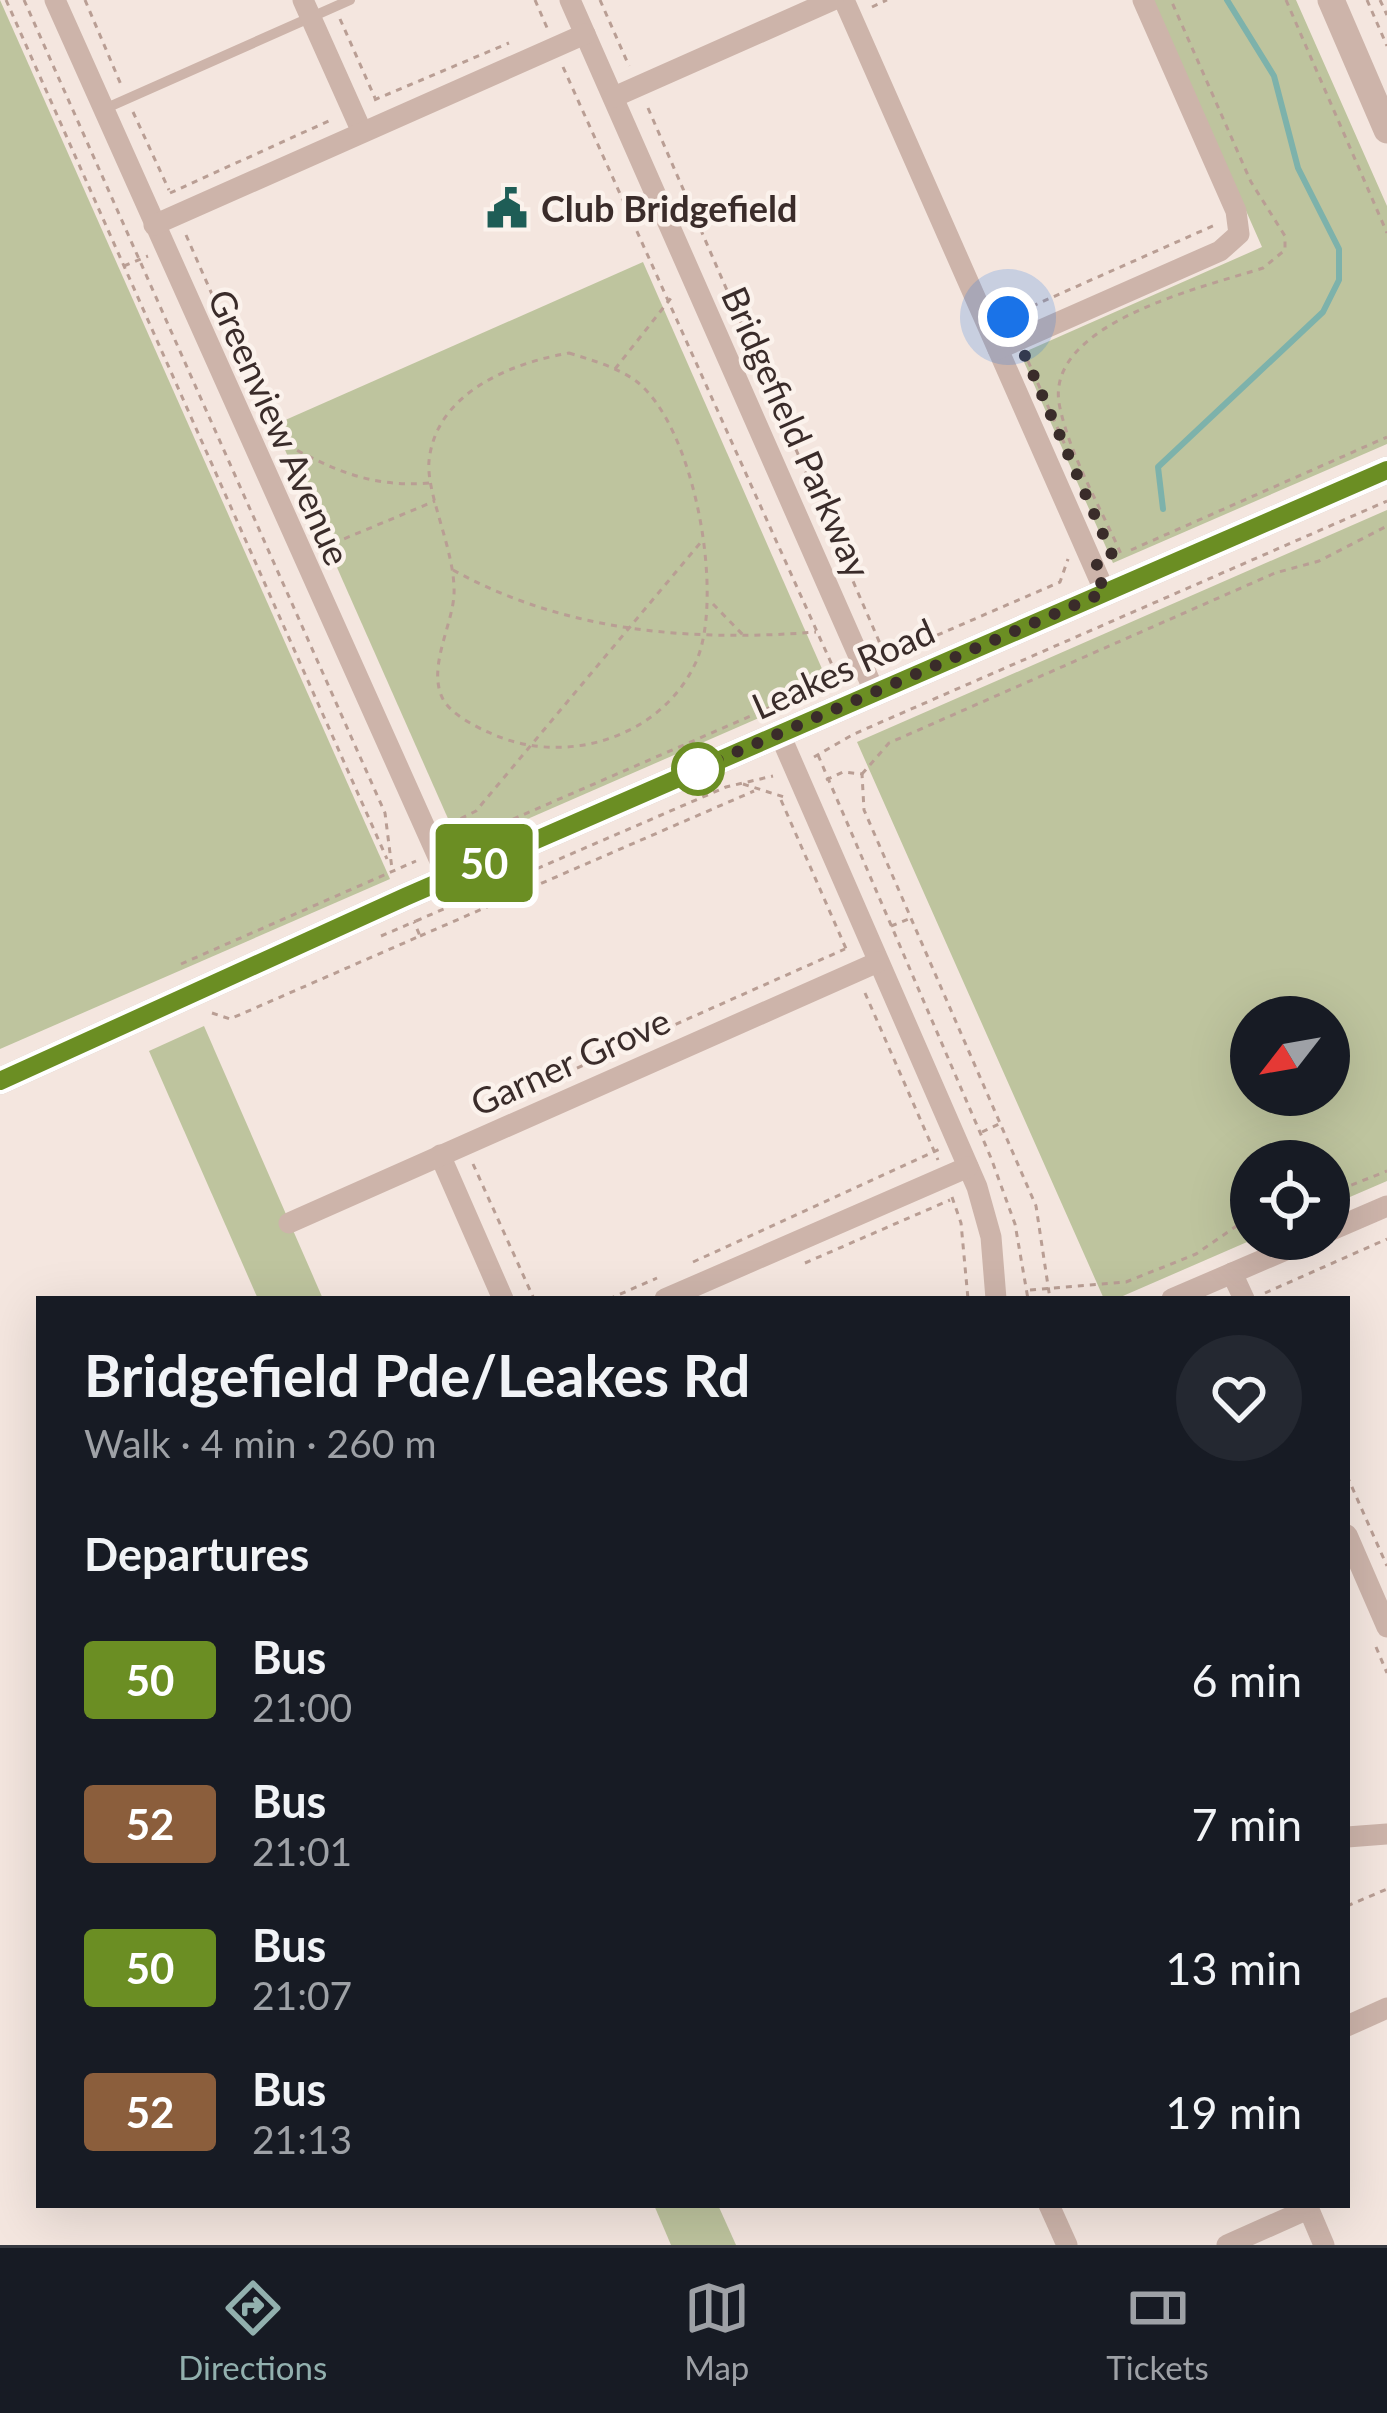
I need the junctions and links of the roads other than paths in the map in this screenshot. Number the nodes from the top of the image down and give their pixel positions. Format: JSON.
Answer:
{"nodes":[{"id":1,"x":55,"y":0,"type":"edge"},
{"id":2,"x":350,"y":0,"type":"edge"},
{"id":3,"x":570,"y":0,"type":"edge"},
{"id":4,"x":833,"y":0,"type":"edge"},
{"id":5,"x":1143,"y":0,"type":"edge"},
{"id":6,"x":1331,"y":0,"type":"edge"},
{"id":7,"x":847,"y":8,"type":"edge"},
{"id":8,"x":307,"y":9,"type":"edge"},
{"id":9,"x":585,"y":34,"type":"junction"},
{"id":10,"x":614,"y":97,"type":"junction"},
{"id":11,"x":102,"y":110,"type":"junction"},
{"id":12,"x":1387,"y":130,"type":"edge"},
{"id":13,"x":362,"y":132,"type":"junction"},
{"id":14,"x":154,"y":224,"type":"junction"},
{"id":15,"x":1009,"y":345,"type":"junction"},
{"id":16,"x":1387,"y":470,"type":"edge"},
{"id":17,"x":1104,"y":572,"type":"junction"},
{"id":18,"x":875,"y":693,"type":"junction"},
{"id":19,"x":781,"y":737,"type":"junction"},
{"id":20,"x":448,"y":879,"type":"junction"},
{"id":21,"x":878,"y":962,"type":"junction"},
{"id":22,"x":0,"y":1081,"type":"edge"},
{"id":23,"x":440,"y":1155,"type":"junction"},
{"id":24,"x":968,"y":1167,"type":"junction"},
{"id":25,"x":1387,"y":1206,"type":"edge"},
{"id":26,"x":290,"y":1222,"type":"dead end"},
{"id":27,"x":1350,"y":1223,"type":"edge"},
{"id":28,"x":1262,"y":1260,"type":"edge"},
{"id":29,"x":1232,"y":1273,"type":"junction"},
{"id":30,"x":502,"y":1296,"type":"edge"},
{"id":31,"x":672,"y":1296,"type":"edge"},
{"id":32,"x":996,"y":1296,"type":"edge"},
{"id":33,"x":1179,"y":1296,"type":"edge"},
{"id":34,"x":1257,"y":1296,"type":"edge"},
{"id":35,"x":1350,"y":1542,"type":"edge"},
{"id":36,"x":1387,"y":1627,"type":"edge"},
{"id":37,"x":1387,"y":1834,"type":"edge"},
{"id":38,"x":1350,"y":1837,"type":"edge"},
{"id":39,"x":1387,"y":2008,"type":"edge"},
{"id":40,"x":1350,"y":2025,"type":"edge"},
{"id":41,"x":1050,"y":2208,"type":"edge"},
{"id":42,"x":1306,"y":2208,"type":"edge"},
{"id":43,"x":1308,"y":2208,"type":"edge"},
{"id":44,"x":1067,"y":2245,"type":"edge"},
{"id":45,"x":1227,"y":2245,"type":"edge"},
{"id":46,"x":1324,"y":2245,"type":"edge"}],
"edges":[{"from":1,"to":11,"type":"street","name":"Greenview Avenue"},
{"from":2,"to":8,"type":"lane"},
{"from":3,"to":9,"type":"street","name":"Bridgefield Parkway"},
{"from":4,"to":10,"type":"street"},
{"from":5,"to":15,"type":"street"},
{"from":6,"to":12,"type":"street"},
{"from":7,"to":15,"type":"street"},
{"from":8,"to":11,"type":"lane"},
{"from":8,"to":13,"type":"street"},
{"from":9,"to":10,"type":"street","name":"Bridgefield Parkway"},
{"from":9,"to":13,"type":"street"},
{"from":10,"to":18,"type":"street","name":"Bridgefield Parkway"},
{"from":11,"to":14,"type":"street","name":"Greenview Avenue"},
{"from":13,"to":14,"type":"street"},
{"from":14,"to":20,"type":"street","name":"Greenview Avenue"},
{"from":15,"to":17,"type":"street"},
{"from":16,"to":17,"type":"street","name":"Leakes Road"},
{"from":17,"to":18,"type":"street","name":"Leakes Road"},
{"from":18,"to":19,"type":"street","name":"Leakes Road"},
{"from":19,"to":20,"type":"street","name":"Leakes Road"},
{"from":19,"to":21,"type":"street"},
{"from":20,"to":22,"type":"street","name":"Leakes Road"},
{"from":21,"to":23,"type":"street","name":"Garner Grove"},
{"from":21,"to":24,"type":"street"},
{"from":23,"to":26,"type":"street","name":"Garner Grove"},
{"from":23,"to":30,"type":"street"},
{"from":24,"to":31,"type":"street"},
{"from":24,"to":32,"type":"street"},
{"from":25,"to":27,"type":"street"},
{"from":28,"to":29,"type":"street"},
{"from":29,"to":33,"type":"street"},
{"from":29,"to":34,"type":"street"},
{"from":35,"to":36,"type":"street"},
{"from":37,"to":38,"type":"street"},
{"from":39,"to":40,"type":"street"},
{"from":41,"to":44,"type":"street"},
{"from":42,"to":45,"type":"street"},
{"from":43,"to":46,"type":"street"}]}
